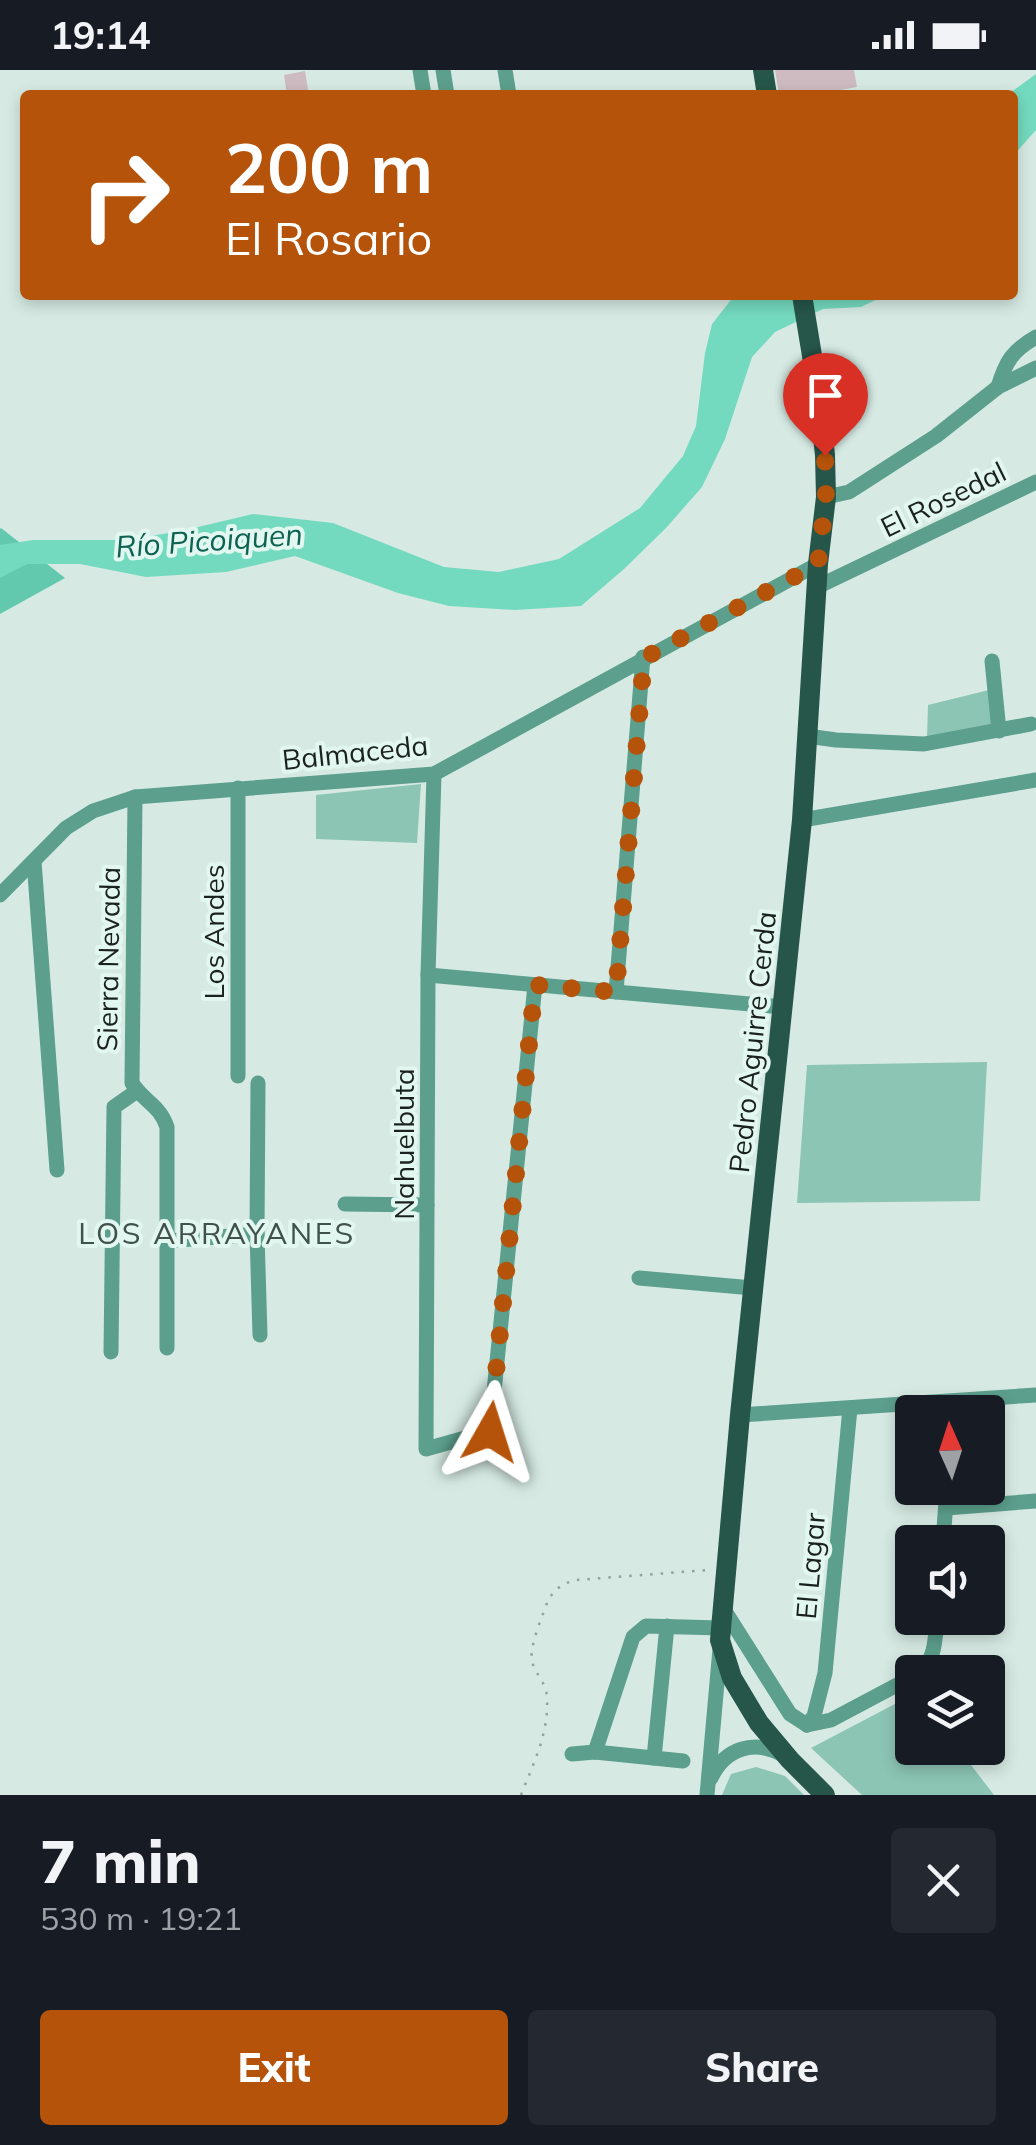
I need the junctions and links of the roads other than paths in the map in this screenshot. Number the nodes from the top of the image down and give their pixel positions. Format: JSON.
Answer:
{"nodes":[{"id":1,"x":803,"y":300,"type":"edge"},
{"id":2,"x":1036,"y":337,"type":"edge"},
{"id":3,"x":1036,"y":368,"type":"edge"},
{"id":4,"x":998,"y":388,"type":"junction"},
{"id":5,"x":1036,"y":482,"type":"edge"},
{"id":6,"x":826,"y":497,"type":"junction"},
{"id":7,"x":818,"y":564,"type":"junction"},
{"id":8,"x":817,"y":587,"type":"junction"},
{"id":9,"x":644,"y":658,"type":"junction"},
{"id":10,"x":992,"y":661,"type":"dead end"},
{"id":11,"x":1031,"y":724,"type":"dead end"},
{"id":12,"x":1000,"y":731,"type":"junction"},
{"id":13,"x":807,"y":736,"type":"junction"},
{"id":14,"x":434,"y":774,"type":"junction"},
{"id":15,"x":1036,"y":780,"type":"edge"},
{"id":16,"x":238,"y":788,"type":"junction"},
{"id":17,"x":135,"y":797,"type":"junction"},
{"id":18,"x":802,"y":820,"type":"junction"},
{"id":19,"x":34,"y":862,"type":"junction"},
{"id":20,"x":0,"y":895,"type":"edge"},
{"id":21,"x":428,"y":976,"type":"junction"},
{"id":22,"x":535,"y":985,"type":"junction"},
{"id":23,"x":616,"y":992,"type":"junction"},
{"id":24,"x":784,"y":1008,"type":"junction"},
{"id":25,"x":238,"y":1076,"type":"dead end"},
{"id":26,"x":258,"y":1083,"type":"dead end"},
{"id":27,"x":136,"y":1091,"type":"junction"},
{"id":28,"x":57,"y":1170,"type":"dead end"},
{"id":29,"x":345,"y":1204,"type":"dead end"},
{"id":30,"x":427,"y":1205,"type":"junction"},
{"id":31,"x":256,"y":1234,"type":"junction"},
{"id":32,"x":166,"y":1241,"type":"junction"},
{"id":33,"x":638,"y":1278,"type":"dead end"},
{"id":34,"x":753,"y":1288,"type":"junction"},
{"id":35,"x":260,"y":1336,"type":"dead end"},
{"id":36,"x":167,"y":1348,"type":"dead end"},
{"id":37,"x":111,"y":1352,"type":"dead end"},
{"id":38,"x":1036,"y":1395,"type":"edge"},
{"id":39,"x":1005,"y":1399,"type":"edge"},
{"id":40,"x":895,"y":1407,"type":"edge"},
{"id":41,"x":850,"y":1408,"type":"junction"},
{"id":42,"x":740,"y":1416,"type":"junction"},
{"id":43,"x":1036,"y":1501,"type":"edge"},
{"id":44,"x":946,"y":1505,"type":"edge"},
{"id":45,"x":946,"y":1508,"type":"junction"},
{"id":46,"x":944,"y":1525,"type":"edge"},
{"id":47,"x":721,"y":1625,"type":"junction"},
{"id":48,"x":667,"y":1626,"type":"junction"},
{"id":49,"x":895,"y":1686,"type":"edge"},
{"id":50,"x":807,"y":1725,"type":"junction"},
{"id":51,"x":595,"y":1752,"type":"junction"},
{"id":52,"x":572,"y":1754,"type":"dead end"},
{"id":53,"x":654,"y":1758,"type":"junction"},
{"id":54,"x":790,"y":1760,"type":"junction"},
{"id":55,"x":682,"y":1761,"type":"dead end"},
{"id":56,"x":708,"y":1792,"type":"edge"},
{"id":57,"x":824,"y":1795,"type":"edge"}],
"edges":[{"from":1,"to":6,"type":"main road","name":"Pedro Aguirre Cerda"},
{"from":2,"to":4,"type":"street"},
{"from":3,"to":4,"type":"street"},
{"from":4,"to":6,"type":"street"},
{"from":5,"to":8,"type":"street","name":"El Rosedal"},
{"from":6,"to":7,"type":"main road","name":"Pedro Aguirre Cerda"},
{"from":7,"to":8,"type":"main road","name":"Pedro Aguirre Cerda"},
{"from":7,"to":9,"type":"street","name":"Balmaceda"},
{"from":8,"to":13,"type":"main road","name":"Pedro Aguirre Cerda"},
{"from":9,"to":14,"type":"street","name":"Balmaceda"},
{"from":9,"to":23,"type":"street"},
{"from":10,"to":12,"type":"street"},
{"from":11,"to":12,"type":"street"},
{"from":12,"to":13,"type":"street"},
{"from":13,"to":18,"type":"main road","name":"Pedro Aguirre Cerda"},
{"from":14,"to":16,"type":"street","name":"Balmaceda"},
{"from":14,"to":21,"type":"street","name":"Nahuelbuta"},
{"from":15,"to":18,"type":"street"},
{"from":16,"to":17,"type":"street","name":"Balmaceda"},
{"from":16,"to":25,"type":"street","name":"Los Andes"},
{"from":17,"to":19,"type":"street","name":"Balmaceda"},
{"from":17,"to":27,"type":"street","name":"Sierra Nevada"},
{"from":18,"to":24,"type":"main road","name":"Pedro Aguirre Cerda"},
{"from":19,"to":20,"type":"street","name":"Balmaceda"},
{"from":19,"to":28,"type":"street"},
{"from":21,"to":22,"type":"street"},
{"from":21,"to":30,"type":"street","name":"Nahuelbuta"},
{"from":22,"to":23,"type":"street"},
{"from":22,"to":30,"type":"street","name":"Nahuelbuta"},
{"from":23,"to":24,"type":"street"},
{"from":24,"to":34,"type":"main road","name":"Pedro Aguirre Cerda"},
{"from":26,"to":31,"type":"street"},
{"from":27,"to":32,"type":"street"},
{"from":27,"to":37,"type":"street"},
{"from":29,"to":30,"type":"street"},
{"from":31,"to":32,"type":"street"},
{"from":31,"to":35,"type":"street"},
{"from":32,"to":36,"type":"street"},
{"from":33,"to":34,"type":"street"},
{"from":34,"to":42,"type":"main road","name":"Pedro Aguirre Cerda"},
{"from":38,"to":39,"type":"street"},
{"from":40,"to":41,"type":"street"},
{"from":41,"to":42,"type":"street"},
{"from":41,"to":50,"type":"street","name":"El Lagar"},
{"from":42,"to":47,"type":"main road","name":"Pedro Aguirre Cerda"},
{"from":43,"to":45,"type":"street"},
{"from":44,"to":45,"type":"street"},
{"from":45,"to":46,"type":"street"},
{"from":47,"to":48,"type":"street"},
{"from":47,"to":50,"type":"street"},
{"from":47,"to":54,"type":"main road"},
{"from":47,"to":56,"type":"street","name":"Pedro Aguirre Cerda"},
{"from":48,"to":51,"type":"street"},
{"from":48,"to":53,"type":"street"},
{"from":49,"to":50,"type":"street"},
{"from":51,"to":52,"type":"street"},
{"from":51,"to":53,"type":"street"},
{"from":53,"to":55,"type":"street"},
{"from":54,"to":56,"type":"street"},
{"from":54,"to":57,"type":"main road"}]}
